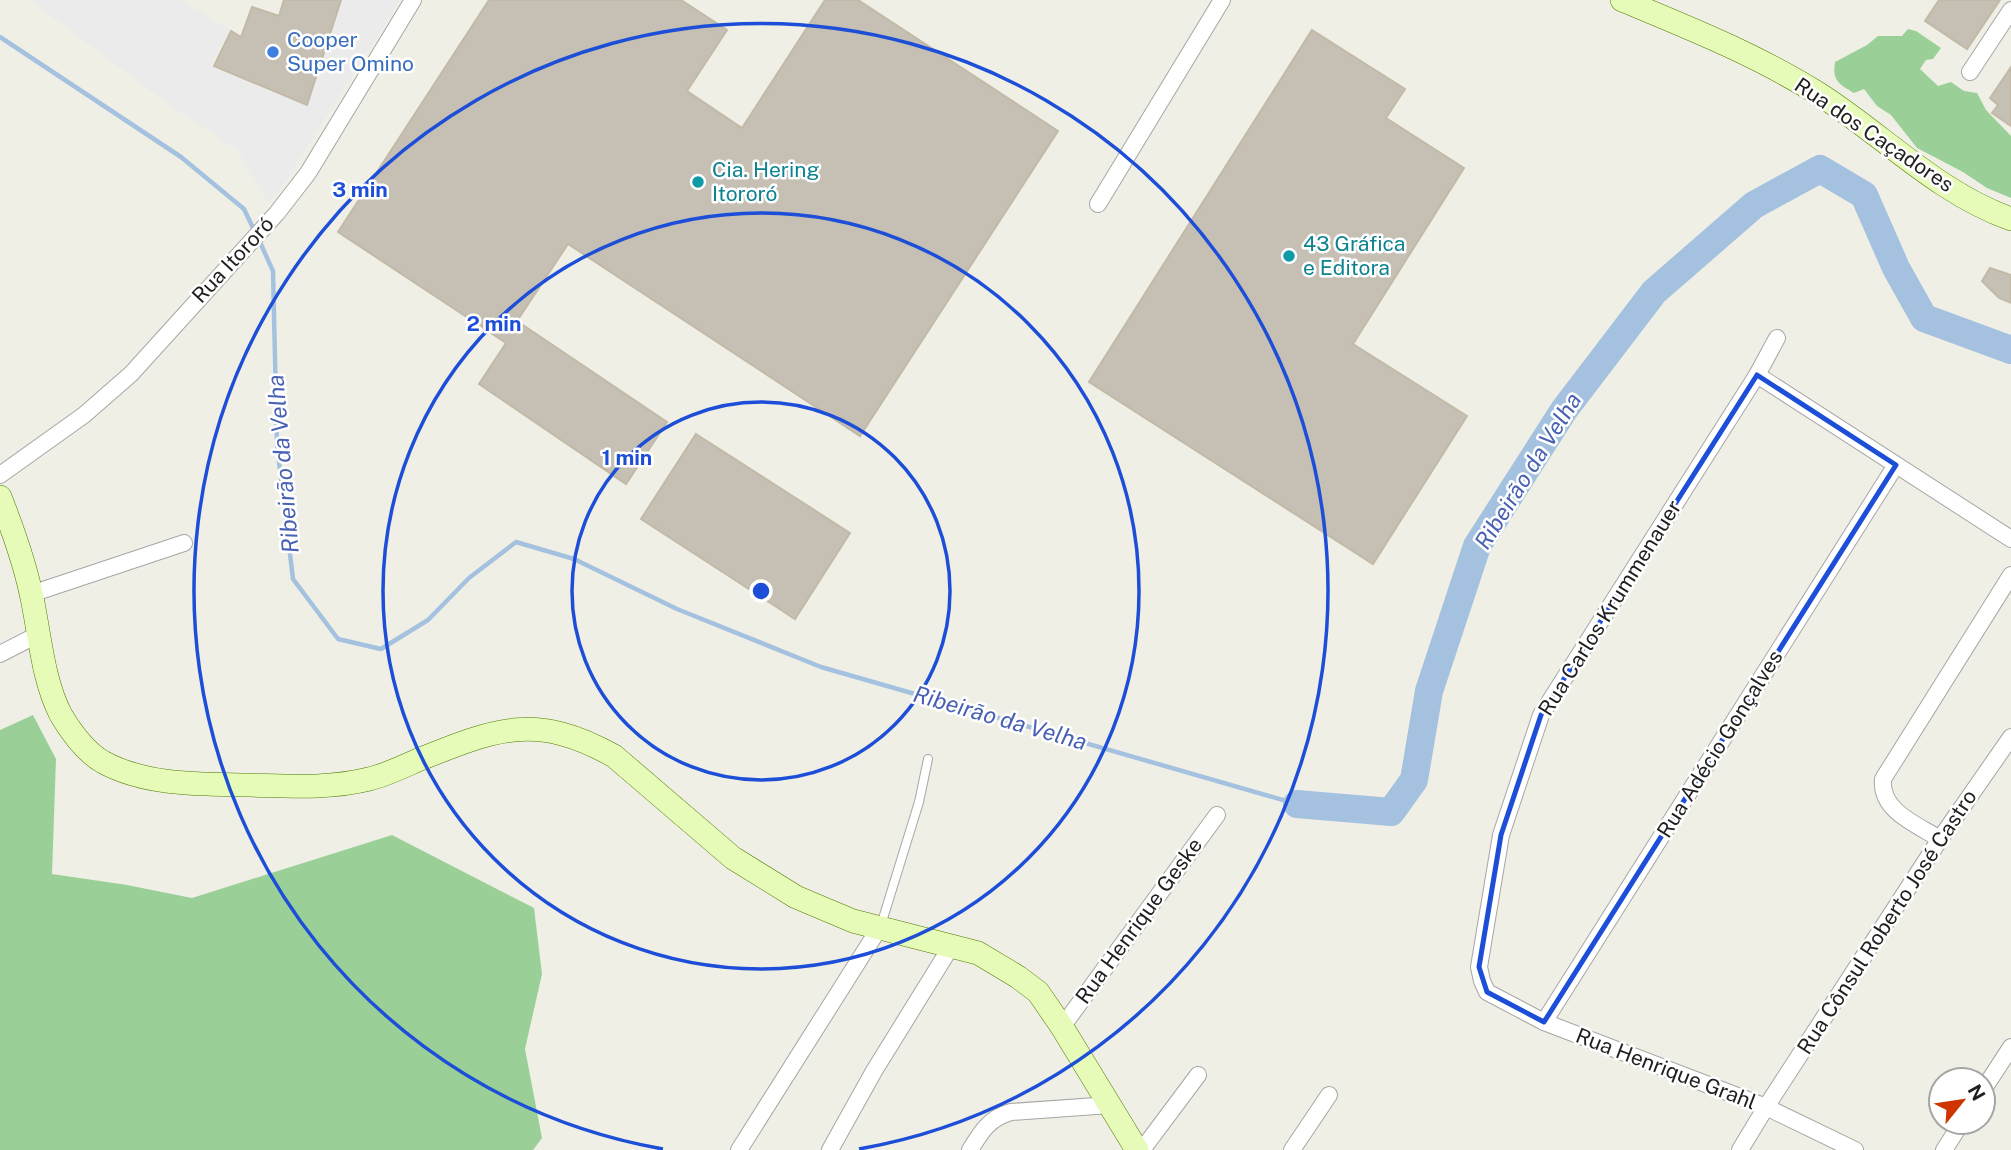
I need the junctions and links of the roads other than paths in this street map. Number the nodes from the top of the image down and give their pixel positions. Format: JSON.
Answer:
{"nodes":[{"id":1,"x":413,"y":0,"type":"edge"},
{"id":2,"x":1222,"y":0,"type":"edge"},
{"id":3,"x":1622,"y":0,"type":"edge"},
{"id":4,"x":2011,"y":10,"type":"edge"},
{"id":5,"x":1970,"y":72,"type":"dead end"},
{"id":6,"x":1098,"y":204,"type":"dead end"},
{"id":7,"x":2011,"y":219,"type":"edge"},
{"id":8,"x":1777,"y":338,"type":"dead end"},
{"id":9,"x":1757,"y":375,"type":"junction"},
{"id":10,"x":1896,"y":465,"type":"junction"},
{"id":11,"x":0,"y":474,"type":"edge"},
{"id":12,"x":0,"y":497,"type":"edge"},
{"id":13,"x":2011,"y":540,"type":"edge"},
{"id":14,"x":184,"y":543,"type":"dead end"},
{"id":15,"x":2011,"y":575,"type":"edge"},
{"id":16,"x":31,"y":594,"type":"junction"},
{"id":17,"x":39,"y":634,"type":"junction"},
{"id":18,"x":0,"y":654,"type":"edge"},
{"id":19,"x":2011,"y":737,"type":"edge"},
{"id":20,"x":928,"y":759,"type":"dead end"},
{"id":21,"x":1217,"y":815,"type":"dead end"},
{"id":22,"x":1940,"y":839,"type":"junction"},
{"id":23,"x":880,"y":928,"type":"junction"},
{"id":24,"x":952,"y":945,"type":"junction"},
{"id":25,"x":1482,"y":981,"type":"joint"},
{"id":26,"x":1544,"y":1022,"type":"junction"},
{"id":27,"x":1062,"y":1027,"type":"junction"},
{"id":28,"x":2011,"y":1047,"type":"edge"},
{"id":29,"x":1997,"y":1068,"type":"edge"},
{"id":30,"x":1198,"y":1075,"type":"dead end"},
{"id":31,"x":1329,"y":1095,"type":"dead end"},
{"id":32,"x":1110,"y":1105,"type":"junction"},
{"id":33,"x":1766,"y":1107,"type":"junction"},
{"id":34,"x":739,"y":1150,"type":"edge"},
{"id":35,"x":830,"y":1150,"type":"edge"},
{"id":36,"x":970,"y":1150,"type":"edge"},
{"id":37,"x":1137,"y":1150,"type":"edge"},
{"id":38,"x":1142,"y":1150,"type":"edge"},
{"id":39,"x":1292,"y":1150,"type":"edge"},
{"id":40,"x":1740,"y":1150,"type":"edge"},
{"id":41,"x":1856,"y":1150,"type":"edge"}],
"edges":[{"from":1,"to":11,"type":"street","name":"Rua Itororó"},
{"from":2,"to":6,"type":"street"},
{"from":3,"to":7,"type":"main road","name":"Rua dos Caçadores"},
{"from":4,"to":5,"type":"street"},
{"from":8,"to":9,"type":"street","name":"Rua Carlos Krummenauer"},
{"from":9,"to":10,"type":"street"},
{"from":9,"to":25,"type":"street","name":"Rua Carlos Krummenauer"},
{"from":10,"to":13,"type":"street"},
{"from":10,"to":26,"type":"street","name":"Rua Adécio Gonçalves"},
{"from":12,"to":16,"type":"main road"},
{"from":14,"to":16,"type":"street"},
{"from":15,"to":22,"type":"street"},
{"from":16,"to":17,"type":"main road"},
{"from":17,"to":18,"type":"street"},
{"from":17,"to":23,"type":"main road"},
{"from":19,"to":22,"type":"street","name":"Rua Cônsul Roberto José Castro"},
{"from":20,"to":23,"type":"lane"},
{"from":21,"to":27,"type":"street","name":"Rua Henrique Geske"},
{"from":22,"to":33,"type":"street","name":"Rua Cônsul Roberto José Castro"},
{"from":23,"to":24,"type":"main road"},
{"from":23,"to":34,"type":"street"},
{"from":24,"to":27,"type":"main road"},
{"from":24,"to":35,"type":"street"},
{"from":25,"to":26,"type":"street","name":"Rua Henrique Grahl"},
{"from":26,"to":33,"type":"street","name":"Rua Henrique Grahl"},
{"from":27,"to":32,"type":"main road"},
{"from":28,"to":29,"type":"street"},
{"from":30,"to":38,"type":"street"},
{"from":31,"to":39,"type":"street"},
{"from":32,"to":36,"type":"street"},
{"from":32,"to":37,"type":"main road"},
{"from":33,"to":40,"type":"street","name":"Rua Cônsul Roberto José Castro"},
{"from":33,"to":41,"type":"street","name":"Rua Henrique Grahl"}]}
